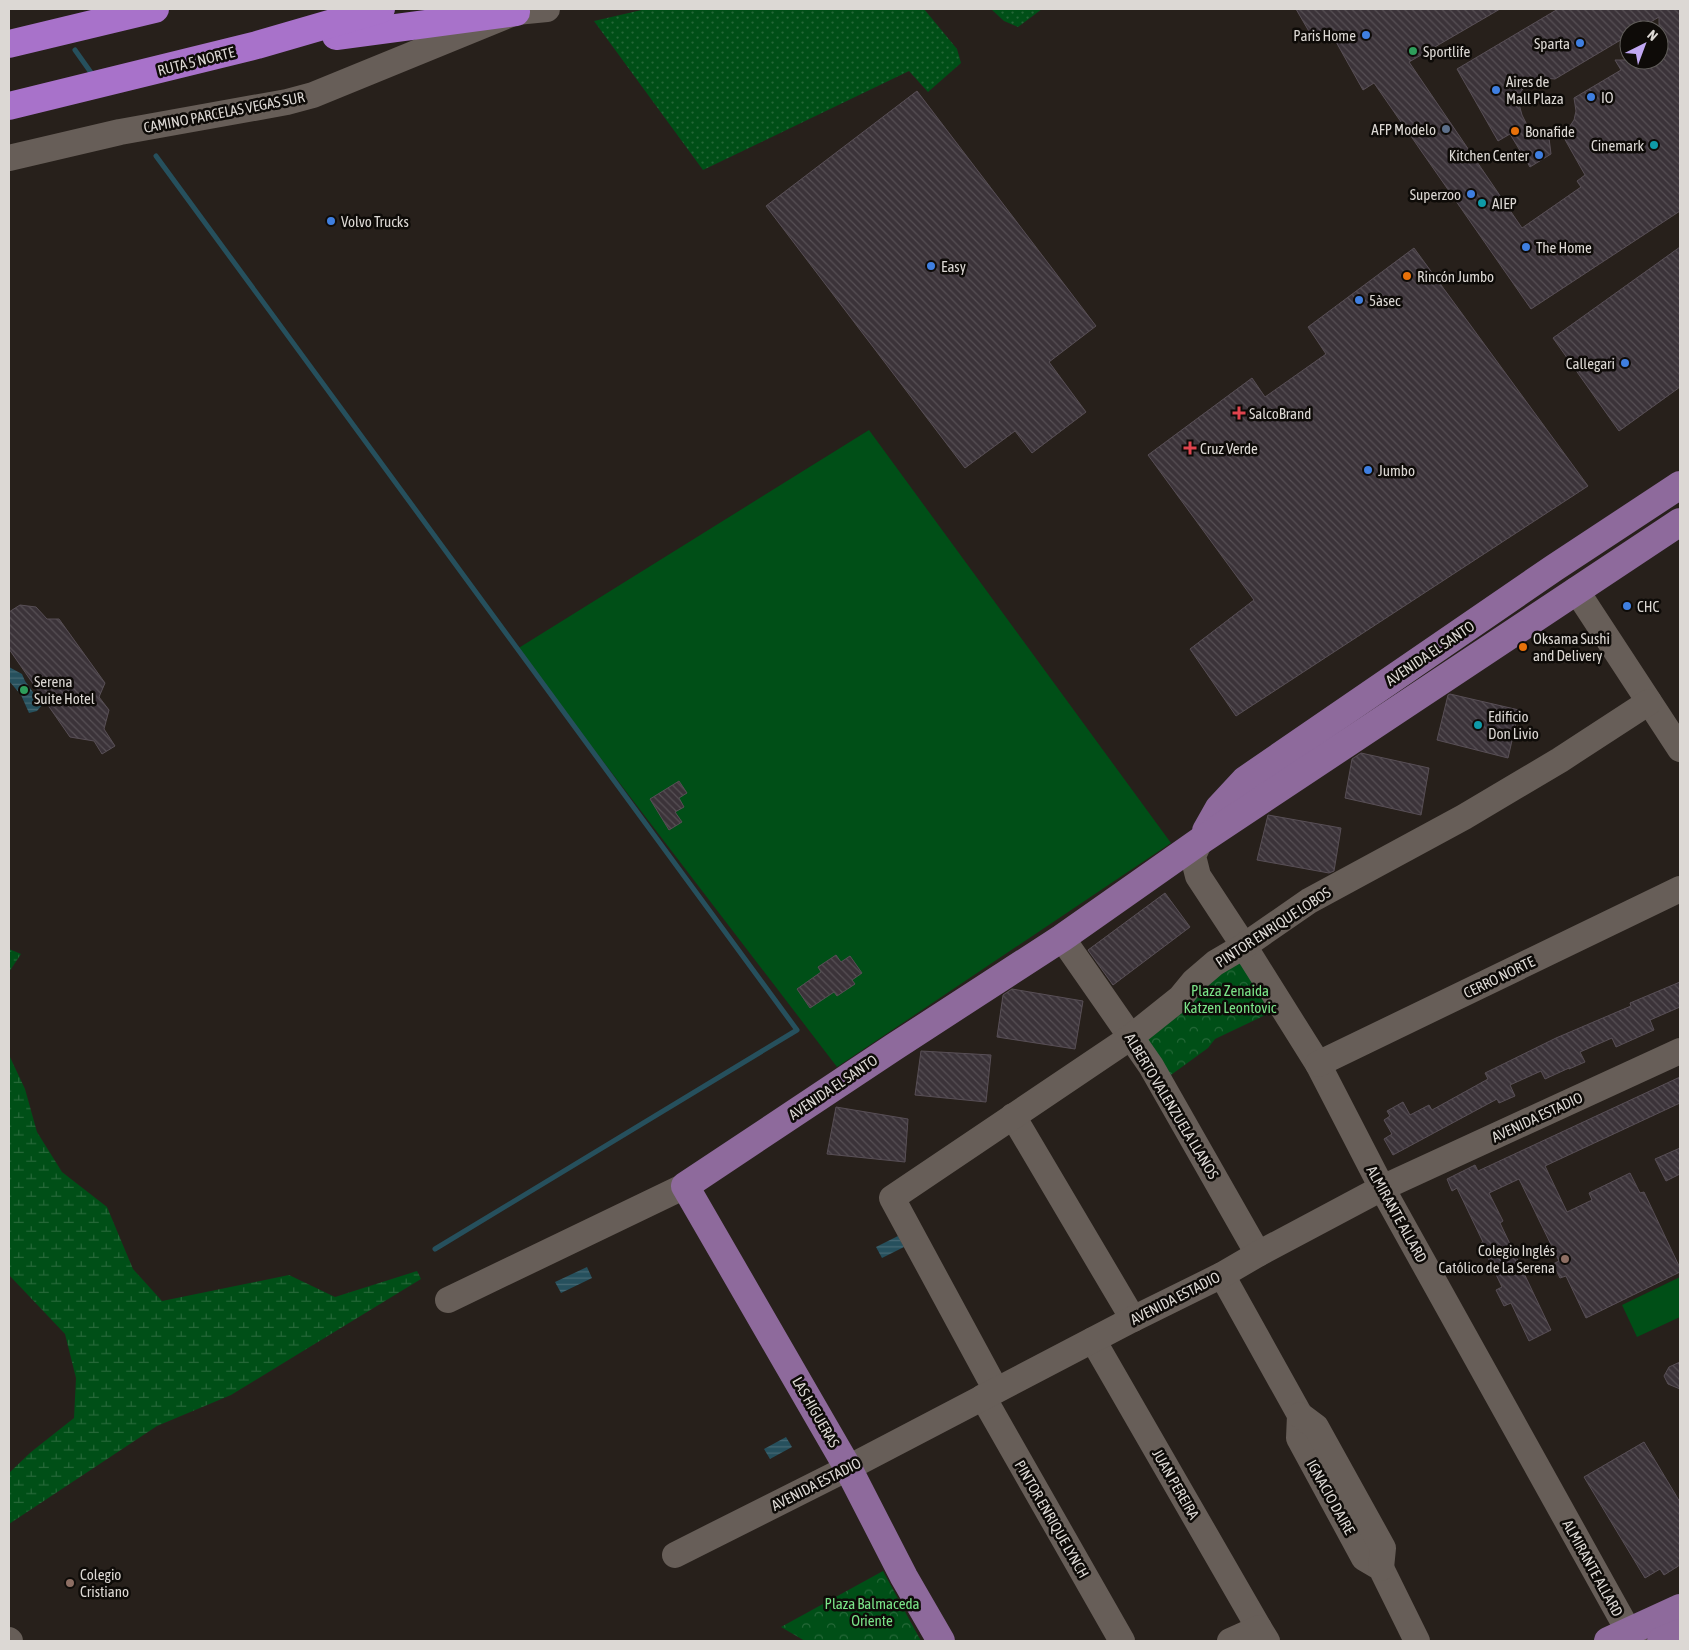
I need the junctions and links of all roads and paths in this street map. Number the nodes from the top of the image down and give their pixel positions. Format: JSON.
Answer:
{"nodes":[{"id":1,"x":155,"y":9,"type":"edge"},
{"id":2,"x":380,"y":9,"type":"edge"},
{"id":3,"x":547,"y":9,"type":"edge"},
{"id":4,"x":516,"y":12,"type":"junction"},
{"id":5,"x":9,"y":44,"type":"edge"},
{"id":6,"x":257,"y":46,"type":"junction"},
{"id":7,"x":9,"y":106,"type":"edge"},
{"id":8,"x":9,"y":158,"type":"edge"},
{"id":9,"x":1680,"y":485,"type":"edge"},
{"id":10,"x":1680,"y":522,"type":"edge"},
{"id":11,"x":1576,"y":590,"type":"junction"},
{"id":12,"x":1649,"y":702,"type":"junction"},
{"id":13,"x":1680,"y":749,"type":"edge"},
{"id":14,"x":1200,"y":841,"type":"junction"},
{"id":15,"x":1680,"y":890,"type":"edge"},
{"id":16,"x":1062,"y":938,"type":"junction"},
{"id":17,"x":1244,"y":946,"type":"junction"},
{"id":18,"x":1130,"y":1037,"type":"junction"},
{"id":19,"x":1680,"y":1052,"type":"edge"},
{"id":20,"x":1318,"y":1064,"type":"junction"},
{"id":21,"x":1013,"y":1116,"type":"junction"},
{"id":22,"x":686,"y":1186,"type":"junction"},
{"id":23,"x":1382,"y":1188,"type":"junction"},
{"id":24,"x":892,"y":1198,"type":"joint"},
{"id":25,"x":1258,"y":1254,"type":"junction"},
{"id":26,"x":1222,"y":1275,"type":"junction"},
{"id":27,"x":448,"y":1300,"type":"dead end"},
{"id":28,"x":1134,"y":1319,"type":"junction"},
{"id":29,"x":1093,"y":1340,"type":"junction"},
{"id":30,"x":989,"y":1394,"type":"junction"},
{"id":31,"x":848,"y":1468,"type":"junction"},
{"id":32,"x":675,"y":1555,"type":"dead end"},
{"id":33,"x":1680,"y":1608,"type":"edge"},
{"id":34,"x":1680,"y":1633,"type":"edge"},
{"id":35,"x":1263,"y":1635,"type":"edge"},
{"id":36,"x":1624,"y":1638,"type":"edge"},
{"id":37,"x":941,"y":1641,"type":"edge"},
{"id":38,"x":1122,"y":1641,"type":"edge"},
{"id":39,"x":1230,"y":1641,"type":"edge"},
{"id":40,"x":1417,"y":1641,"type":"edge"},
{"id":41,"x":1661,"y":1641,"type":"edge"}],
"edges":[{"from":1,"to":5,"type":"highway"},
{"from":2,"to":6,"type":"highway","name":"RUTA 5 NORTE"},
{"from":3,"to":4,"type":"street","name":"CAMINO PARCELAS VEGAS SUR"},
{"from":4,"to":6,"type":"highway"},
{"from":4,"to":8,"type":"street","name":"CAMINO PARCELAS VEGAS SUR"},
{"from":6,"to":7,"type":"highway","name":"RUTA 5 NORTE"},
{"from":9,"to":14,"type":"main road","name":"AVENIDA EL SANTO"},
{"from":10,"to":11,"type":"main road","name":"AVENIDA EL SANTO"},
{"from":11,"to":12,"type":"street"},
{"from":11,"to":14,"type":"main road","name":"AVENIDA EL SANTO"},
{"from":12,"to":13,"type":"street"},
{"from":12,"to":17,"type":"street","name":"PINTOR ENRIQUE LOBOS"},
{"from":14,"to":16,"type":"main road","name":"AVENIDA EL SANTO"},
{"from":14,"to":17,"type":"street","name":"ALMIRANTE ALLARD"},
{"from":15,"to":20,"type":"street","name":"CERRO NORTE"},
{"from":16,"to":18,"type":"street","name":"ALBERTO VALENZUELA LLANOS"},
{"from":16,"to":22,"type":"main road","name":"AVENIDA EL SANTO"},
{"from":17,"to":18,"type":"street","name":"PINTOR ENRIQUE LOBOS"},
{"from":17,"to":20,"type":"street","name":"ALMIRANTE ALLARD"},
{"from":18,"to":21,"type":"street","name":"PINTOR ENRIQUE LOBOS"},
{"from":18,"to":25,"type":"street","name":"ALBERTO VALENZUELA LLANOS"},
{"from":19,"to":23,"type":"street","name":"AVENIDA ESTADIO"},
{"from":20,"to":23,"type":"street","name":"ALMIRANTE ALLARD"},
{"from":21,"to":24,"type":"street","name":"PINTOR ENRIQUE LOBOS"},
{"from":21,"to":28,"type":"street"},
{"from":22,"to":27,"type":"street","name":"AVENIDA EL SANTO"},
{"from":22,"to":31,"type":"main road","name":"LAS HIGUERAS"},
{"from":23,"to":25,"type":"street","name":"AVENIDA ESTADIO"},
{"from":23,"to":36,"type":"street","name":"ALMIRANTE ALLARD"},
{"from":24,"to":30,"type":"street","name":"PINTOR ENRIQUE LYNCH"},
{"from":25,"to":26,"type":"street","name":"AVENIDA ESTADIO"},
{"from":26,"to":28,"type":"street","name":"AVENIDA ESTADIO"},
{"from":26,"to":40,"type":"street","name":"IGNACIO DAIRE"},
{"from":28,"to":29,"type":"street","name":"AVENIDA ESTADIO"},
{"from":29,"to":30,"type":"street","name":"AVENIDA ESTADIO"},
{"from":29,"to":35,"type":"street","name":"JUAN PEREIRA"},
{"from":30,"to":31,"type":"street","name":"AVENIDA ESTADIO"},
{"from":30,"to":38,"type":"street","name":"PINTOR ENRIQUE LYNCH"},
{"from":31,"to":32,"type":"street","name":"AVENIDA ESTADIO"},
{"from":31,"to":37,"type":"main road","name":"LAS HIGUERAS"},
{"from":33,"to":36,"type":"main road"},
{"from":34,"to":41,"type":"main road"},
{"from":35,"to":39,"type":"street","name":"JUAN PEREIRA"}]}
